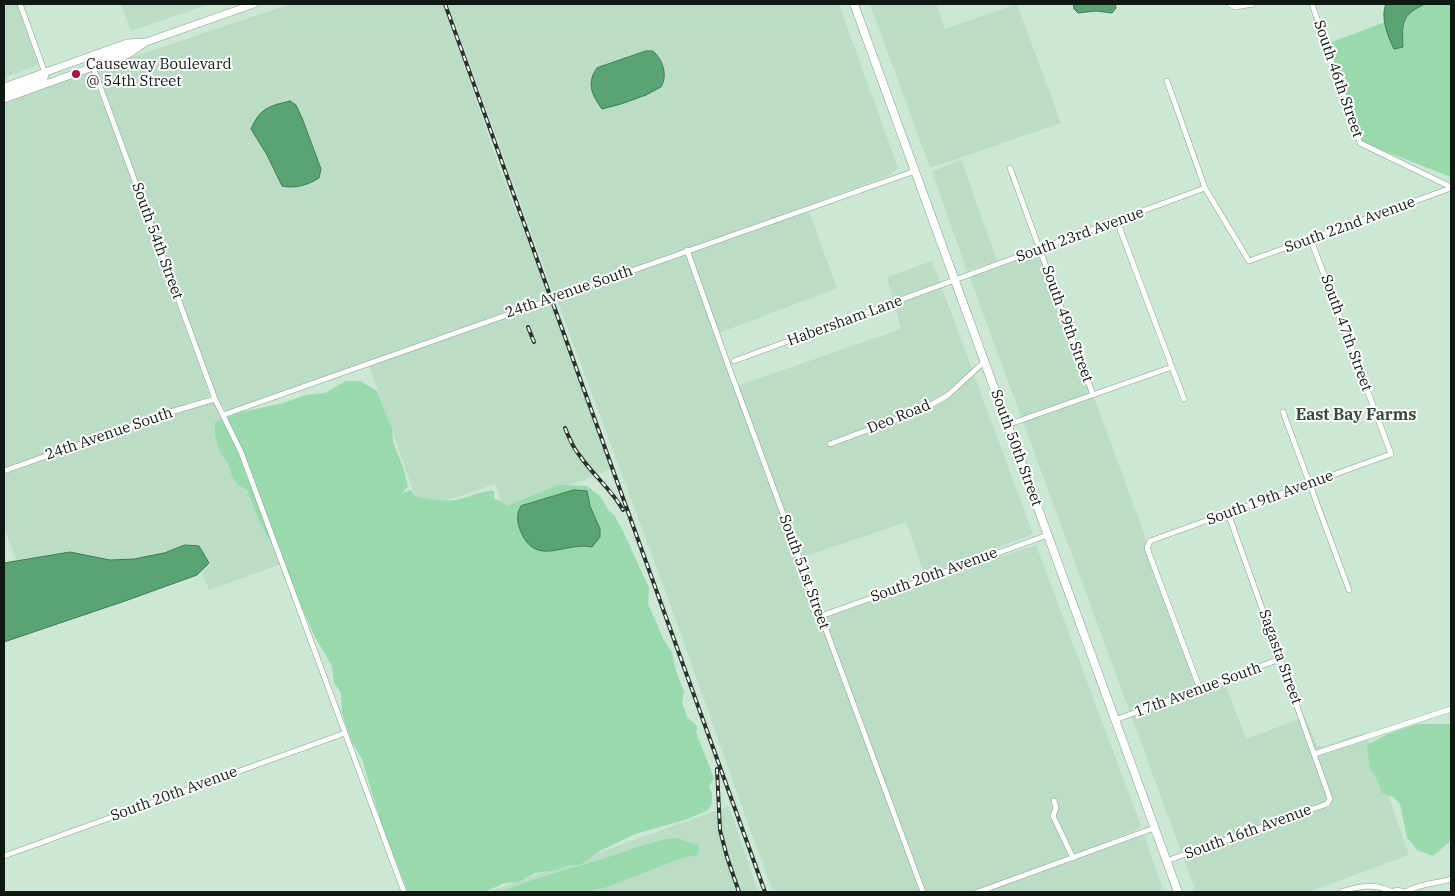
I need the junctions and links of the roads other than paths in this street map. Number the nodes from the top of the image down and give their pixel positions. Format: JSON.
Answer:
{"nodes":[{"id":1,"x":20,"y":4,"type":"edge"},
{"id":2,"x":254,"y":4,"type":"edge"},
{"id":3,"x":854,"y":4,"type":"edge"},
{"id":4,"x":1253,"y":4,"type":"edge"},
{"id":5,"x":1312,"y":4,"type":"edge"},
{"id":6,"x":1232,"y":5,"type":"edge"},
{"id":7,"x":146,"y":42,"type":"junction"},
{"id":8,"x":133,"y":43,"type":"junction"},
{"id":9,"x":93,"y":67,"type":"junction"},
{"id":10,"x":44,"y":73,"type":"junction"},
{"id":11,"x":1167,"y":81,"type":"dead end"},
{"id":12,"x":4,"y":87,"type":"edge"},
{"id":13,"x":4,"y":93,"type":"edge"},
{"id":14,"x":4,"y":99,"type":"edge"},
{"id":15,"x":1010,"y":168,"type":"dead end"},
{"id":16,"x":915,"y":171,"type":"junction"},
{"id":17,"x":1451,"y":187,"type":"edge"},
{"id":18,"x":1205,"y":188,"type":"junction"},
{"id":19,"x":1117,"y":221,"type":"junction"},
{"id":20,"x":1311,"y":240,"type":"junction"},
{"id":21,"x":688,"y":250,"type":"junction"},
{"id":22,"x":1040,"y":250,"type":"junction"},
{"id":23,"x":955,"y":280,"type":"junction"},
{"id":24,"x":734,"y":362,"type":"dead end"},
{"id":25,"x":984,"y":362,"type":"junction"},
{"id":26,"x":1172,"y":367,"type":"junction"},
{"id":27,"x":1093,"y":395,"type":"junction"},
{"id":28,"x":214,"y":399,"type":"junction"},
{"id":29,"x":1184,"y":399,"type":"dead end"},
{"id":30,"x":1283,"y":412,"type":"dead end"},
{"id":31,"x":223,"y":415,"type":"junction"},
{"id":32,"x":1008,"y":425,"type":"junction"},
{"id":33,"x":830,"y":444,"type":"dead end"},
{"id":34,"x":1391,"y":454,"type":"joint"},
{"id":35,"x":4,"y":471,"type":"edge"},
{"id":36,"x":1310,"y":484,"type":"junction"},
{"id":37,"x":1228,"y":513,"type":"junction"},
{"id":38,"x":1048,"y":535,"type":"junction"},
{"id":39,"x":1349,"y":590,"type":"dead end"},
{"id":40,"x":820,"y":616,"type":"junction"},
{"id":41,"x":1280,"y":660,"type":"junction"},
{"id":42,"x":1200,"y":689,"type":"junction"},
{"id":43,"x":1451,"y":709,"type":"edge"},
{"id":44,"x":1115,"y":720,"type":"junction"},
{"id":45,"x":345,"y":733,"type":"junction"},
{"id":46,"x":1314,"y":754,"type":"junction"},
{"id":47,"x":1054,"y":800,"type":"dead end"},
{"id":48,"x":1329,"y":802,"type":"joint"},
{"id":49,"x":1154,"y":828,"type":"junction"},
{"id":50,"x":4,"y":856,"type":"edge"},
{"id":51,"x":1072,"y":858,"type":"junction"},
{"id":52,"x":1166,"y":861,"type":"junction"},
{"id":53,"x":1451,"y":879,"type":"edge"},
{"id":54,"x":1362,"y":890,"type":"edge"},
{"id":55,"x":404,"y":892,"type":"edge"},
{"id":56,"x":923,"y":892,"type":"edge"},
{"id":57,"x":978,"y":892,"type":"edge"},
{"id":58,"x":1178,"y":892,"type":"edge"},
{"id":59,"x":1341,"y":892,"type":"edge"},
{"id":60,"x":1392,"y":892,"type":"edge"},
{"id":61,"x":1405,"y":892,"type":"edge"}],
"edges":[{"from":1,"to":10,"type":"street"},
{"from":2,"to":7,"type":"main road"},
{"from":3,"to":16,"type":"main road","name":"South 50th Street"},
{"from":4,"to":6,"type":"street"},
{"from":5,"to":17,"type":"street","name":"South 46th Street"},
{"from":7,"to":8,"type":"main road"},
{"from":7,"to":9,"type":"main road"},
{"from":8,"to":9,"type":"main road"},
{"from":8,"to":10,"type":"main road"},
{"from":9,"to":14,"type":"main road"},
{"from":9,"to":28,"type":"street","name":"South 54th Street"},
{"from":10,"to":12,"type":"main road"},
{"from":10,"to":13,"type":"main road"},
{"from":11,"to":18,"type":"street"},
{"from":15,"to":22,"type":"street","name":"South 49th Street"},
{"from":16,"to":21,"type":"street","name":"24th Avenue South"},
{"from":16,"to":23,"type":"main road","name":"South 50th Street"},
{"from":17,"to":20,"type":"street","name":"South 22nd Avenue"},
{"from":18,"to":19,"type":"street","name":"South 23rd Avenue"},
{"from":18,"to":20,"type":"street","name":"South 22nd Avenue"},
{"from":19,"to":22,"type":"street","name":"South 23rd Avenue"},
{"from":19,"to":26,"type":"street"},
{"from":20,"to":34,"type":"street","name":"South 47th Street"},
{"from":21,"to":31,"type":"street","name":"24th Avenue South"},
{"from":21,"to":40,"type":"street","name":"South 51st Street"},
{"from":22,"to":23,"type":"street","name":"South 23rd Avenue"},
{"from":22,"to":27,"type":"street","name":"South 49th Street"},
{"from":23,"to":24,"type":"street","name":"Habersham Lane"},
{"from":23,"to":25,"type":"main road","name":"South 50th Street"},
{"from":25,"to":32,"type":"main road","name":"South 50th Street"},
{"from":25,"to":33,"type":"street","name":"Deo Road"},
{"from":26,"to":27,"type":"street"},
{"from":26,"to":29,"type":"street"},
{"from":27,"to":32,"type":"street"},
{"from":28,"to":31,"type":"street","name":"South 54th Street"},
{"from":28,"to":35,"type":"street","name":"24th Avenue South"},
{"from":30,"to":36,"type":"street"},
{"from":31,"to":45,"type":"street","name":"South 54th Street"},
{"from":32,"to":38,"type":"main road","name":"South 50th Street"},
{"from":34,"to":36,"type":"street","name":"South 19th Avenue"},
{"from":36,"to":37,"type":"street","name":"South 19th Avenue"},
{"from":36,"to":39,"type":"street"},
{"from":37,"to":41,"type":"street","name":"Sagasta Street"},
{"from":37,"to":42,"type":"street","name":"South 19th Avenue"},
{"from":38,"to":40,"type":"street","name":"South 20th Avenue"},
{"from":38,"to":44,"type":"main road","name":"South 50th Street"},
{"from":40,"to":56,"type":"street","name":"South 51st Street"},
{"from":41,"to":42,"type":"street","name":"17th Avenue South"},
{"from":41,"to":46,"type":"street","name":"Sagasta Street"},
{"from":42,"to":44,"type":"street","name":"17th Avenue South"},
{"from":43,"to":46,"type":"street"},
{"from":44,"to":49,"type":"main road","name":"South 50th Street"},
{"from":45,"to":50,"type":"street","name":"South 20th Avenue"},
{"from":45,"to":55,"type":"street","name":"South 54th Street"},
{"from":46,"to":48,"type":"street","name":"Sagasta Street"},
{"from":47,"to":51,"type":"street"},
{"from":48,"to":52,"type":"street","name":"South 16th Avenue"},
{"from":49,"to":51,"type":"street"},
{"from":49,"to":52,"type":"main road","name":"South 50th Street"},
{"from":51,"to":57,"type":"street"},
{"from":52,"to":58,"type":"main road","name":"South 50th Street"},
{"from":53,"to":61,"type":"street"},
{"from":54,"to":59,"type":"street"},
{"from":54,"to":60,"type":"street"},
{"from":60,"to":61,"type":"street"}]}
